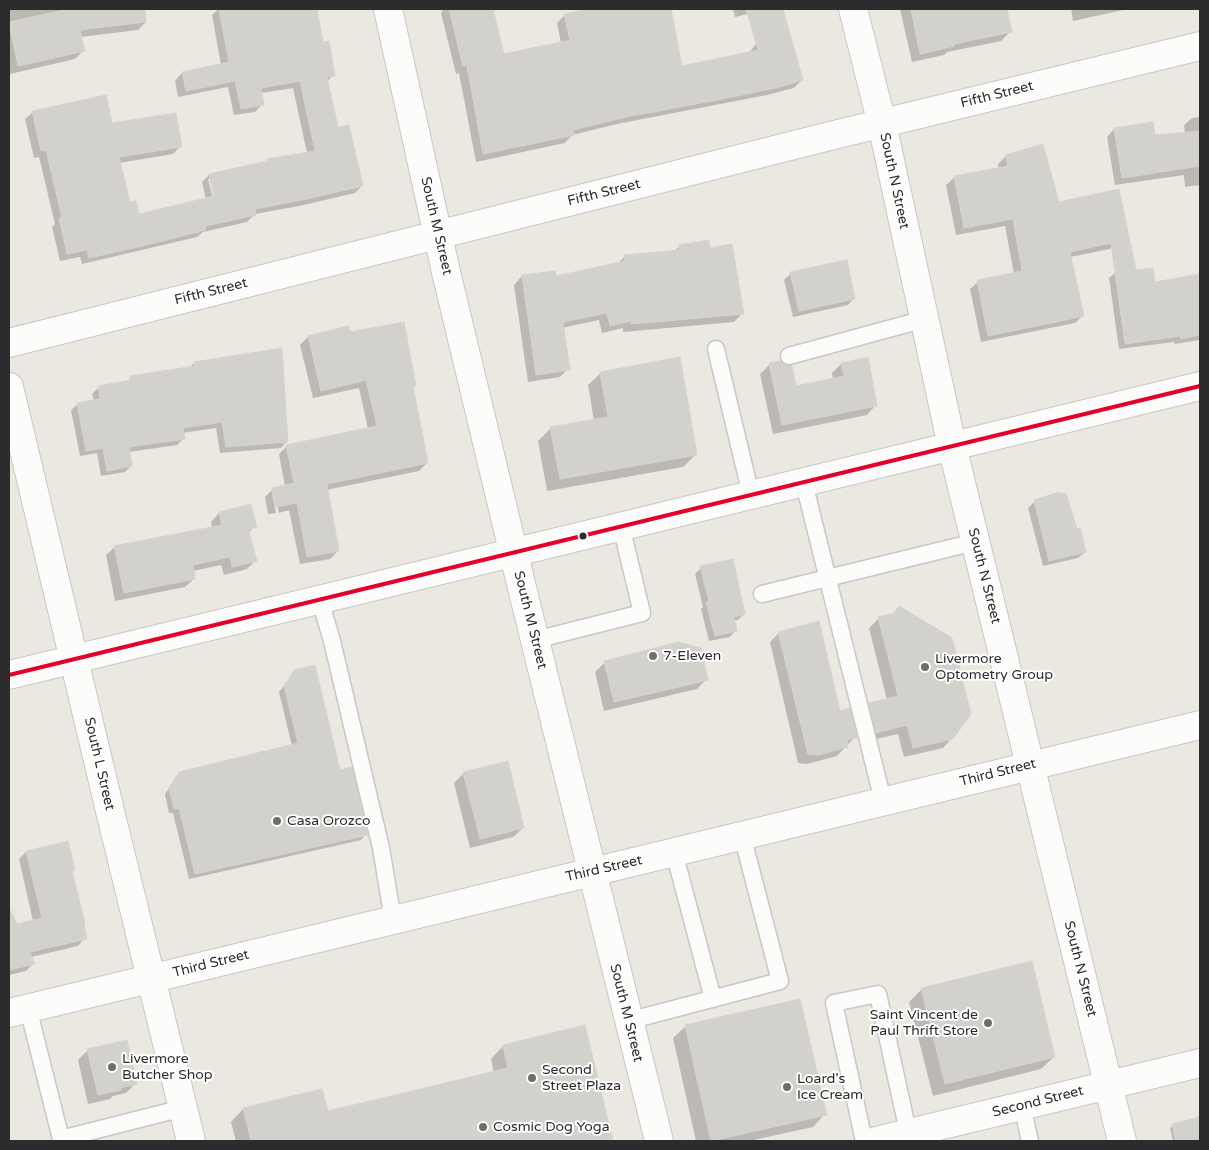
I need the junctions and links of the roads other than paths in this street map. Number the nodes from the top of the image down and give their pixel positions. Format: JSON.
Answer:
{"nodes":[{"id":1,"x":388,"y":9,"type":"edge"},
{"id":2,"x":853,"y":9,"type":"edge"},
{"id":3,"x":1200,"y":46,"type":"edge"},
{"id":4,"x":882,"y":124,"type":"junction"},
{"id":5,"x":437,"y":234,"type":"junction"},
{"id":6,"x":925,"y":320,"type":"junction"},
{"id":7,"x":9,"y":343,"type":"edge"},
{"id":8,"x":716,"y":348,"type":"dead end"},
{"id":9,"x":789,"y":356,"type":"dead end"},
{"id":10,"x":1200,"y":386,"type":"edge"},
{"id":11,"x":9,"y":387,"type":"edge"},
{"id":12,"x":952,"y":446,"type":"junction"},
{"id":13,"x":804,"y":482,"type":"junction"},
{"id":14,"x":751,"y":495,"type":"junction"},
{"id":15,"x":621,"y":526,"type":"junction"},
{"id":16,"x":976,"y":542,"type":"junction"},
{"id":17,"x":513,"y":553,"type":"junction"},
{"id":18,"x":828,"y":578,"type":"junction"},
{"id":19,"x":762,"y":594,"type":"dead end"},
{"id":20,"x":320,"y":600,"type":"junction"},
{"id":21,"x":535,"y":640,"type":"junction"},
{"id":22,"x":73,"y":659,"type":"junction"},
{"id":23,"x":9,"y":675,"type":"edge"},
{"id":24,"x":1200,"y":724,"type":"edge"},
{"id":25,"x":1030,"y":766,"type":"junction"},
{"id":26,"x":883,"y":801,"type":"junction"},
{"id":27,"x":742,"y":835,"type":"junction"},
{"id":28,"x":674,"y":852,"type":"junction"},
{"id":29,"x":592,"y":872,"type":"junction"},
{"id":30,"x":393,"y":920,"type":"junction"},
{"id":31,"x":152,"y":978,"type":"junction"},
{"id":32,"x":713,"y":999,"type":"junction"},
{"id":33,"x":19,"y":1010,"type":"edge"},
{"id":34,"x":628,"y":1021,"type":"junction"},
{"id":35,"x":1200,"y":1063,"type":"edge"},
{"id":36,"x":1108,"y":1085,"type":"junction"},
{"id":37,"x":1022,"y":1106,"type":"junction"},
{"id":38,"x":183,"y":1108,"type":"junction"},
{"id":39,"x":909,"y":1137,"type":"edge"},
{"id":40,"x":191,"y":1141,"type":"edge"},
{"id":41,"x":659,"y":1141,"type":"edge"},
{"id":42,"x":864,"y":1141,"type":"edge"},
{"id":43,"x":876,"y":1141,"type":"edge"},
{"id":44,"x":1030,"y":1141,"type":"edge"},
{"id":45,"x":1122,"y":1141,"type":"edge"}],
"edges":[{"from":1,"to":5,"type":"street","name":"South M Street"},
{"from":2,"to":4,"type":"street","name":"South N Street"},
{"from":3,"to":4,"type":"street","name":"Fifth Street"},
{"from":4,"to":5,"type":"street","name":"Fifth Street"},
{"from":4,"to":6,"type":"street","name":"South N Street"},
{"from":5,"to":7,"type":"street","name":"Fifth Street"},
{"from":5,"to":17,"type":"street","name":"South M Street"},
{"from":6,"to":9,"type":"lane"},
{"from":6,"to":12,"type":"street","name":"South N Street"},
{"from":8,"to":14,"type":"lane"},
{"from":10,"to":12,"type":"street"},
{"from":11,"to":22,"type":"street","name":"South L Street"},
{"from":12,"to":13,"type":"street"},
{"from":12,"to":16,"type":"street","name":"South N Street"},
{"from":13,"to":14,"type":"street"},
{"from":13,"to":18,"type":"lane"},
{"from":14,"to":15,"type":"street"},
{"from":15,"to":17,"type":"street"},
{"from":15,"to":21,"type":"lane"},
{"from":16,"to":18,"type":"lane"},
{"from":16,"to":25,"type":"street","name":"South N Street"},
{"from":17,"to":20,"type":"street"},
{"from":17,"to":21,"type":"street","name":"South M Street"},
{"from":18,"to":19,"type":"lane"},
{"from":18,"to":26,"type":"lane"},
{"from":20,"to":22,"type":"street"},
{"from":20,"to":30,"type":"lane"},
{"from":21,"to":29,"type":"street","name":"South M Street"},
{"from":22,"to":23,"type":"street"},
{"from":22,"to":31,"type":"street","name":"South L Street"},
{"from":24,"to":25,"type":"street","name":"Third Street"},
{"from":25,"to":26,"type":"street","name":"Third Street"},
{"from":25,"to":36,"type":"street","name":"South N Street"},
{"from":26,"to":27,"type":"street","name":"Third Street"},
{"from":27,"to":28,"type":"street","name":"Third Street"},
{"from":27,"to":32,"type":"lane"},
{"from":28,"to":29,"type":"street","name":"Third Street"},
{"from":28,"to":32,"type":"lane"},
{"from":29,"to":30,"type":"street","name":"Third Street"},
{"from":29,"to":34,"type":"street","name":"South M Street"},
{"from":30,"to":31,"type":"street","name":"Third Street"},
{"from":31,"to":33,"type":"street","name":"Third Street"},
{"from":31,"to":38,"type":"street","name":"South L Street"},
{"from":32,"to":34,"type":"lane"},
{"from":33,"to":38,"type":"lane"},
{"from":34,"to":41,"type":"street","name":"South M Street"},
{"from":35,"to":36,"type":"street","name":"Second Street"},
{"from":36,"to":37,"type":"street","name":"Second Street"},
{"from":36,"to":45,"type":"street","name":"South N Street"},
{"from":37,"to":39,"type":"street","name":"Second Street"},
{"from":37,"to":44,"type":"lane"},
{"from":38,"to":40,"type":"street","name":"South L Street"},
{"from":39,"to":42,"type":"lane"},
{"from":39,"to":43,"type":"street","name":"Second Street"}]}
